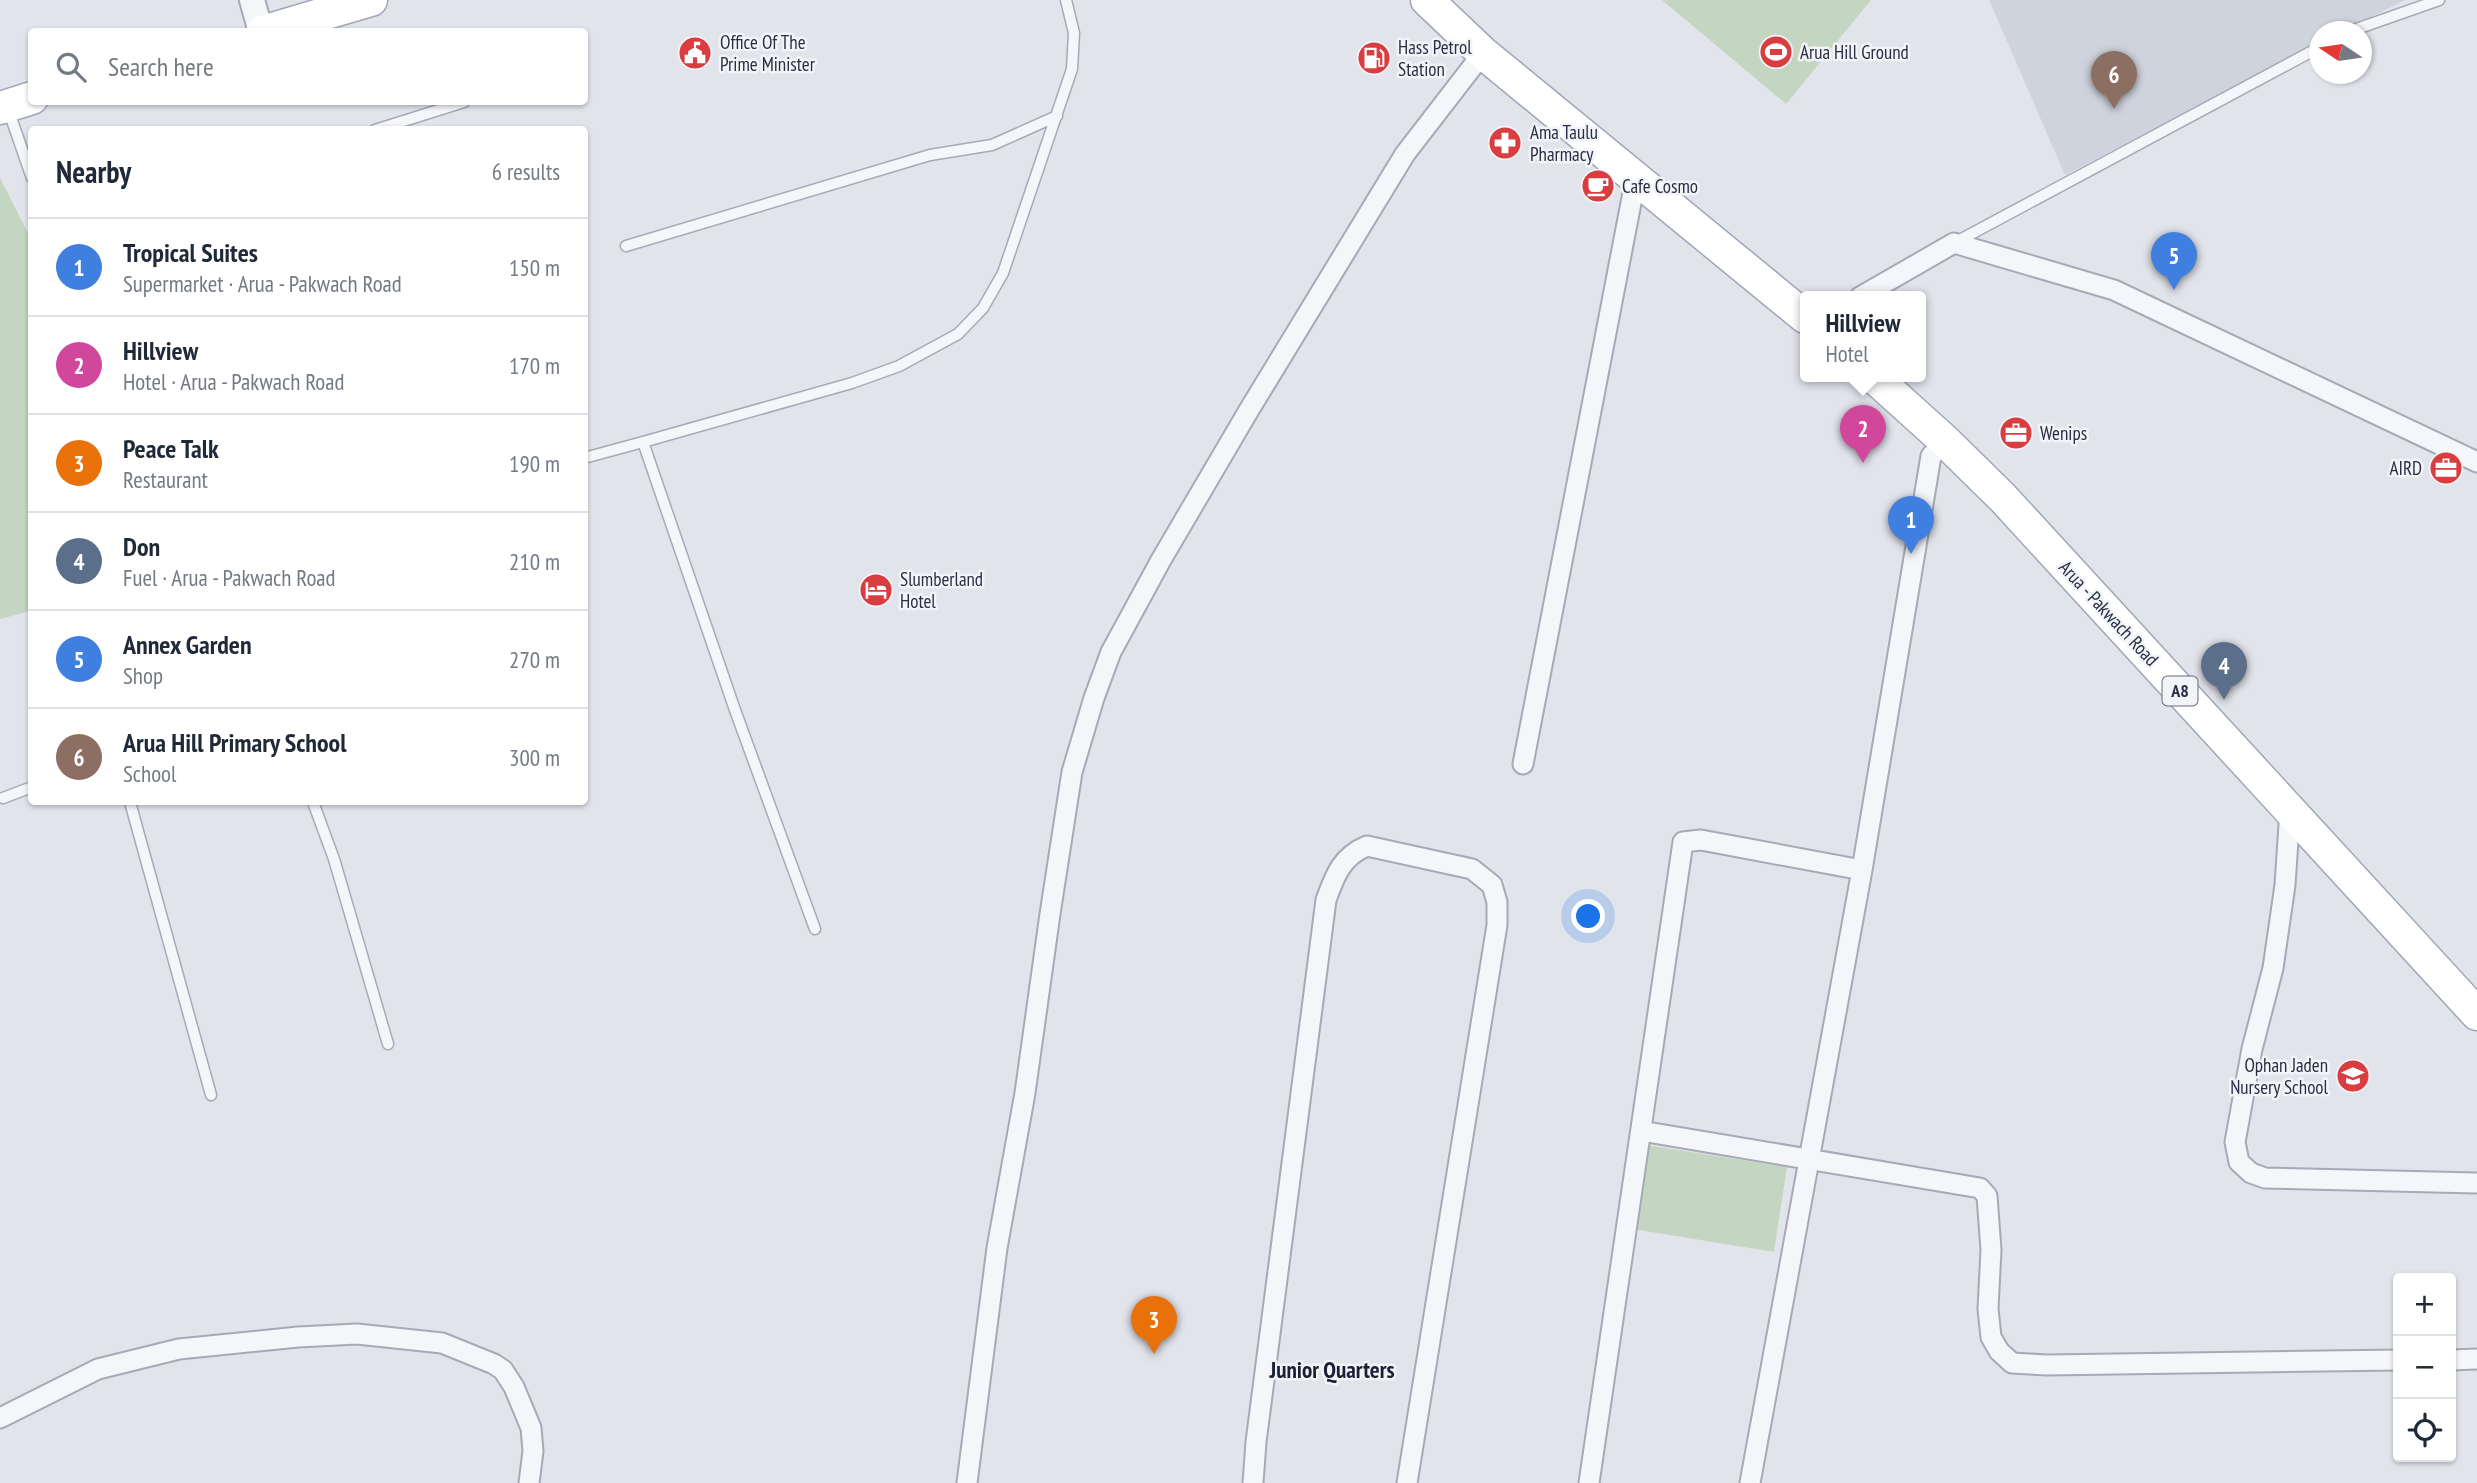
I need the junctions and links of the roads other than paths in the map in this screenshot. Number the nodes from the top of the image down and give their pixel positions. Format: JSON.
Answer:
{"nodes":[{"id":1,"x":252,"y":0,"type":"edge"},
{"id":2,"x":371,"y":0,"type":"edge"},
{"id":3,"x":1066,"y":0,"type":"edge"},
{"id":4,"x":1427,"y":0,"type":"edge"},
{"id":5,"x":2438,"y":0,"type":"edge"},
{"id":6,"x":2372,"y":23,"type":"edge"},
{"id":7,"x":261,"y":28,"type":"edge"},
{"id":8,"x":276,"y":28,"type":"edge"},
{"id":9,"x":2309,"y":52,"type":"edge"},
{"id":10,"x":1483,"y":53,"type":"junction"},
{"id":11,"x":13,"y":104,"type":"edge"},
{"id":12,"x":454,"y":105,"type":"edge"},
{"id":13,"x":1057,"y":116,"type":"junction"},
{"id":14,"x":388,"y":126,"type":"edge"},
{"id":15,"x":28,"y":162,"type":"edge"},
{"id":16,"x":1636,"y":177,"type":"junction"},
{"id":17,"x":1954,"y":243,"type":"junction"},
{"id":18,"x":626,"y":246,"type":"dead end"},
{"id":19,"x":1868,"y":291,"type":"edge"},
{"id":20,"x":1800,"y":313,"type":"edge"},
{"id":21,"x":1880,"y":382,"type":"edge"},
{"id":22,"x":1945,"y":441,"type":"junction"},
{"id":23,"x":643,"y":442,"type":"junction"},
{"id":24,"x":588,"y":457,"type":"edge"},
{"id":25,"x":2477,"y":462,"type":"edge"},
{"id":26,"x":1522,"y":764,"type":"dead end"},
{"id":27,"x":28,"y":789,"type":"edge"},
{"id":28,"x":3,"y":799,"type":"dead end"},
{"id":29,"x":131,"y":805,"type":"edge"},
{"id":30,"x":314,"y":805,"type":"edge"},
{"id":31,"x":2290,"y":810,"type":"junction"},
{"id":32,"x":1862,"y":870,"type":"junction"},
{"id":33,"x":815,"y":929,"type":"dead end"},
{"id":34,"x":2477,"y":1014,"type":"edge"},
{"id":35,"x":388,"y":1044,"type":"dead end"},
{"id":36,"x":211,"y":1095,"type":"dead end"},
{"id":37,"x":1641,"y":1131,"type":"junction"},
{"id":38,"x":1809,"y":1159,"type":"junction"},
{"id":39,"x":2477,"y":1183,"type":"edge"},
{"id":40,"x":2477,"y":1359,"type":"edge"},
{"id":41,"x":2393,"y":1360,"type":"edge"},
{"id":42,"x":2456,"y":1360,"type":"edge"},
{"id":43,"x":0,"y":1418,"type":"edge"},
{"id":44,"x":528,"y":1483,"type":"edge"},
{"id":45,"x":967,"y":1483,"type":"edge"},
{"id":46,"x":1253,"y":1483,"type":"edge"},
{"id":47,"x":1407,"y":1483,"type":"edge"},
{"id":48,"x":1589,"y":1483,"type":"edge"},
{"id":49,"x":1750,"y":1483,"type":"edge"}],
"edges":[{"from":1,"to":7,"type":"street"},
{"from":2,"to":8,"type":"main road"},
{"from":3,"to":13,"type":"lane"},
{"from":4,"to":10,"type":"main road"},
{"from":5,"to":6,"type":"lane"},
{"from":9,"to":17,"type":"lane"},
{"from":10,"to":16,"type":"main road"},
{"from":10,"to":45,"type":"street"},
{"from":11,"to":15,"type":"lane"},
{"from":12,"to":14,"type":"lane"},
{"from":13,"to":18,"type":"lane"},
{"from":13,"to":23,"type":"lane"},
{"from":16,"to":20,"type":"main road"},
{"from":16,"to":26,"type":"street"},
{"from":17,"to":19,"type":"street"},
{"from":17,"to":25,"type":"street"},
{"from":21,"to":22,"type":"main road","name":"Arua - Pakwach Road","number":"A8"},
{"from":22,"to":31,"type":"main road","name":"Arua - Pakwach Road","number":"A8"},
{"from":22,"to":32,"type":"street"},
{"from":23,"to":24,"type":"lane"},
{"from":23,"to":33,"type":"lane"},
{"from":27,"to":28,"type":"lane"},
{"from":29,"to":36,"type":"lane"},
{"from":30,"to":35,"type":"lane"},
{"from":31,"to":34,"type":"main road","name":"Arua - Pakwach Road","number":"A8"},
{"from":31,"to":39,"type":"street"},
{"from":32,"to":37,"type":"street"},
{"from":32,"to":38,"type":"street"},
{"from":37,"to":38,"type":"street"},
{"from":37,"to":48,"type":"street"},
{"from":38,"to":41,"type":"street"},
{"from":38,"to":49,"type":"street"},
{"from":40,"to":42,"type":"street"},
{"from":43,"to":44,"type":"street"},
{"from":46,"to":47,"type":"street"}]}
